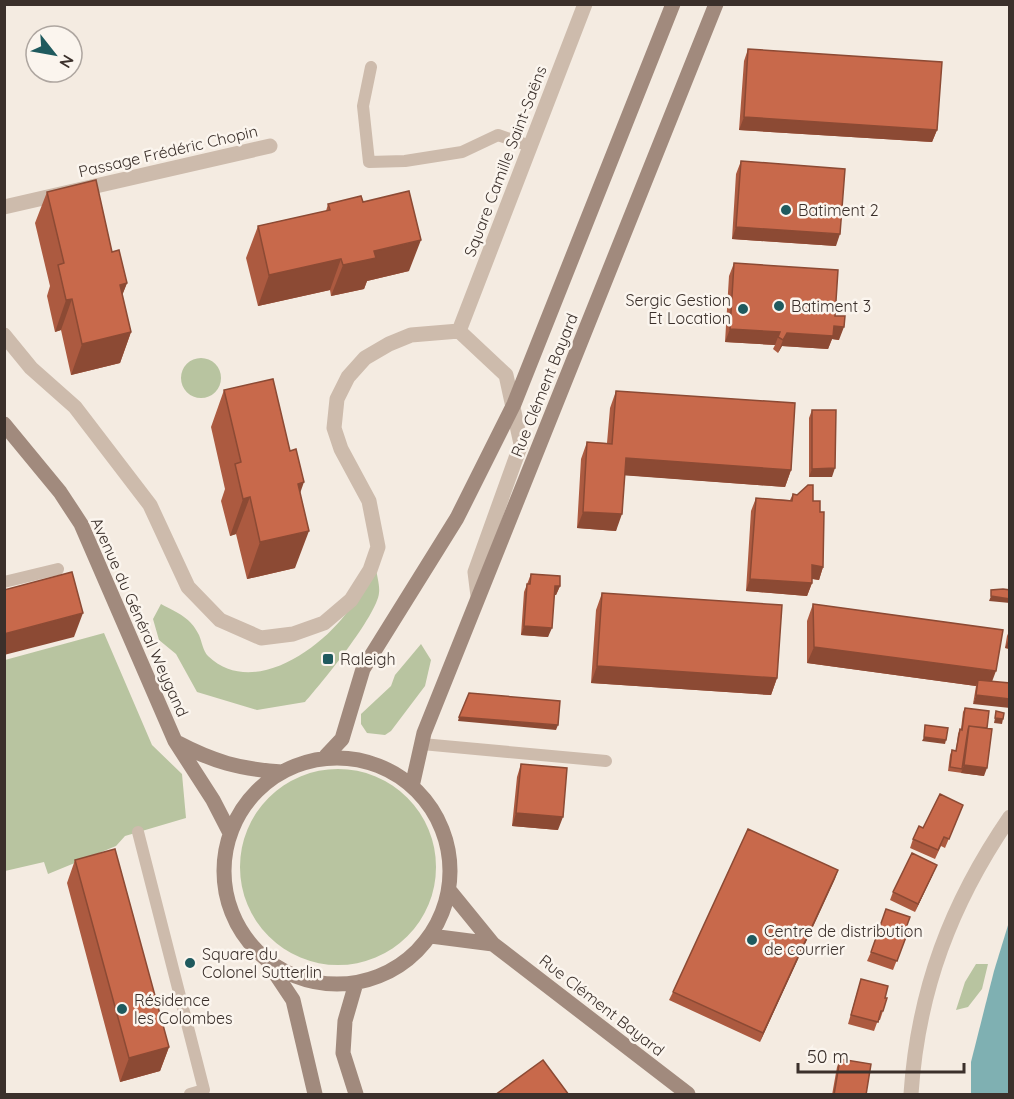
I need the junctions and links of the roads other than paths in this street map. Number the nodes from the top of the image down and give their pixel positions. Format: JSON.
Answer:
{"nodes":[{"id":1,"x":585,"y":4,"type":"edge"},
{"id":2,"x":673,"y":4,"type":"edge"},
{"id":3,"x":716,"y":4,"type":"edge"},
{"id":4,"x":371,"y":67,"type":"dead end"},
{"id":5,"x":270,"y":146,"type":"dead end"},
{"id":6,"x":530,"y":146,"type":"junction"},
{"id":7,"x":4,"y":207,"type":"edge"},
{"id":8,"x":459,"y":331,"type":"junction"},
{"id":9,"x":4,"y":335,"type":"edge"},
{"id":10,"x":514,"y":404,"type":"junction"},
{"id":11,"x":4,"y":424,"type":"edge"},
{"id":12,"x":58,"y":569,"type":"dead end"},
{"id":13,"x":4,"y":582,"type":"edge"},
{"id":14,"x":478,"y":596,"type":"junction"},
{"id":15,"x":175,"y":741,"type":"junction"},
{"id":16,"x":422,"y":744,"type":"junction"},
{"id":17,"x":326,"y":756,"type":"junction"},
{"id":18,"x":606,"y":761,"type":"dead end"},
{"id":19,"x":282,"y":772,"type":"junction"},
{"id":20,"x":413,"y":782,"type":"junction"},
{"id":21,"x":1010,"y":817,"type":"edge"},
{"id":22,"x":138,"y":832,"type":"dead end"},
{"id":23,"x":230,"y":833,"type":"junction"},
{"id":24,"x":449,"y":890,"type":"junction"},
{"id":25,"x":431,"y":936,"type":"junction"},
{"id":26,"x":493,"y":944,"type":"junction"},
{"id":27,"x":268,"y":961,"type":"junction"},
{"id":28,"x":356,"y":983,"type":"junction"},
{"id":29,"x":190,"y":1095,"type":"edge"},
{"id":30,"x":315,"y":1095,"type":"edge"},
{"id":31,"x":356,"y":1095,"type":"edge"},
{"id":32,"x":688,"y":1095,"type":"edge"},
{"id":33,"x":911,"y":1095,"type":"edge"}],
"edges":[{"from":1,"to":6,"type":"street","name":"Square Camille Saint-Saëns"},
{"from":2,"to":10,"type":"main road","name":"Rue Clément Bayard"},
{"from":3,"to":14,"type":"main road","name":"Rue Clément Bayard"},
{"from":4,"to":6,"type":"lane"},
{"from":5,"to":7,"type":"street","name":"Passage Frédéric Chopin"},
{"from":6,"to":8,"type":"street","name":"Square Camille Saint-Saëns"},
{"from":8,"to":9,"type":"street"},
{"from":8,"to":10,"type":"street"},
{"from":10,"to":14,"type":"street"},
{"from":10,"to":17,"type":"main road","name":"Rue Clément Bayard"},
{"from":11,"to":15,"type":"main road","name":"Avenue du Général Weygand"},
{"from":12,"to":13,"type":"lane"},
{"from":14,"to":16,"type":"main road","name":"Rue Clément Bayard"},
{"from":15,"to":19,"type":"main road","name":"Avenue du Général Weygand"},
{"from":15,"to":23,"type":"main road","name":"Avenue du Général Weygand"},
{"from":16,"to":18,"type":"lane"},
{"from":16,"to":20,"type":"main road","name":"Rue Clément Bayard"},
{"from":17,"to":19,"type":"main road"},
{"from":17,"to":20,"type":"main road"},
{"from":19,"to":23,"type":"main road"},
{"from":20,"to":24,"type":"main road"},
{"from":21,"to":33,"type":"street"},
{"from":22,"to":29,"type":"lane"},
{"from":23,"to":27,"type":"main road"},
{"from":24,"to":25,"type":"main road"},
{"from":24,"to":26,"type":"main road","name":"Rue Clément Bayard"},
{"from":25,"to":26,"type":"main road"},
{"from":25,"to":28,"type":"main road"},
{"from":26,"to":32,"type":"main road","name":"Rue Clément Bayard"},
{"from":27,"to":28,"type":"main road"},
{"from":27,"to":30,"type":"main road"},
{"from":28,"to":31,"type":"main road"}]}
